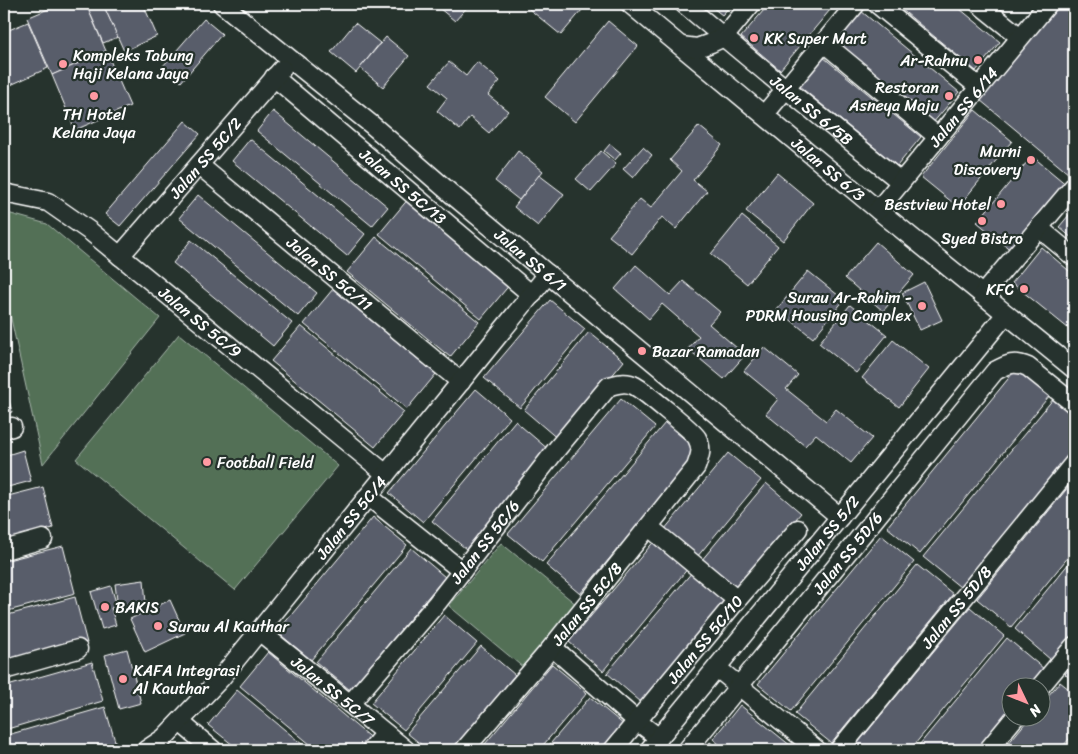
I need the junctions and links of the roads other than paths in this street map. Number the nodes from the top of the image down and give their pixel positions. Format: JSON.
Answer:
{"nodes":[{"id":1,"x":222,"y":4,"type":"edge"},
{"id":2,"x":630,"y":4,"type":"edge"},
{"id":3,"x":684,"y":4,"type":"edge"},
{"id":4,"x":751,"y":4,"type":"edge"},
{"id":5,"x":856,"y":4,"type":"edge"},
{"id":6,"x":877,"y":4,"type":"edge"},
{"id":7,"x":979,"y":4,"type":"edge"},
{"id":8,"x":1048,"y":4,"type":"edge"},
{"id":9,"x":724,"y":36,"type":"junction"},
{"id":10,"x":1020,"y":37,"type":"junction"},
{"id":11,"x":824,"y":43,"type":"junction"},
{"id":12,"x":681,"y":46,"type":"junction"},
{"id":13,"x":290,"y":59,"type":"junction"},
{"id":14,"x":274,"y":77,"type":"junction"},
{"id":15,"x":979,"y":88,"type":"junction"},
{"id":16,"x":786,"y":89,"type":"junction"},
{"id":17,"x":764,"y":115,"type":"junction"},
{"id":18,"x":938,"y":137,"type":"junction"},
{"id":19,"x":198,"y":165,"type":"junction"},
{"id":20,"x":901,"y":182,"type":"junction"},
{"id":21,"x":1074,"y":186,"type":"edge"},
{"id":22,"x":4,"y":193,"type":"edge"},
{"id":23,"x":878,"y":210,"type":"junction"},
{"id":24,"x":1039,"y":228,"type":"junction"},
{"id":25,"x":120,"y":256,"type":"junction"},
{"id":26,"x":1074,"y":257,"type":"edge"},
{"id":27,"x":548,"y":274,"type":"junction"},
{"id":28,"x":532,"y":295,"type":"junction"},
{"id":29,"x":982,"y":295,"type":"junction"},
{"id":30,"x":1006,"y":314,"type":"junction"},
{"id":31,"x":1074,"y":369,"type":"edge"},
{"id":32,"x":461,"y":382,"type":"junction"},
{"id":33,"x":621,"y":382,"type":"joint"},
{"id":34,"x":1074,"y":404,"type":"edge"},
{"id":35,"x":1074,"y":463,"type":"edge"},
{"id":36,"x":386,"y":474,"type":"junction"},
{"id":37,"x":368,"y":496,"type":"junction"},
{"id":38,"x":840,"y":517,"type":"junction"},
{"id":39,"x":649,"y":527,"type":"junction"},
{"id":40,"x":798,"y":529,"type":"dead end"},
{"id":41,"x":43,"y":539,"type":"dead end"},
{"id":42,"x":4,"y":550,"type":"edge"},
{"id":43,"x":462,"y":571,"type":"junction"},
{"id":44,"x":737,"y":600,"type":"junction"},
{"id":45,"x":259,"y":631,"type":"junction"},
{"id":46,"x":1074,"y":646,"type":"edge"},
{"id":47,"x":552,"y":647,"type":"junction"},
{"id":48,"x":78,"y":649,"type":"dead end"},
{"id":49,"x":717,"y":668,"type":"junction"},
{"id":50,"x":4,"y":670,"type":"edge"},
{"id":51,"x":1049,"y":676,"type":"edge"},
{"id":52,"x":740,"y":687,"type":"junction"},
{"id":53,"x":350,"y":704,"type":"junction"},
{"id":54,"x":637,"y":721,"type":"junction"},
{"id":55,"x":180,"y":722,"type":"junction"},
{"id":56,"x":1008,"y":726,"type":"edge"},
{"id":57,"x":385,"y":733,"type":"junction"},
{"id":58,"x":654,"y":744,"type":"edge"},
{"id":59,"x":146,"y":750,"type":"edge"},
{"id":60,"x":214,"y":750,"type":"edge"},
{"id":61,"x":371,"y":750,"type":"edge"},
{"id":62,"x":406,"y":750,"type":"edge"},
{"id":63,"x":464,"y":750,"type":"edge"},
{"id":64,"x":613,"y":750,"type":"edge"},
{"id":65,"x":688,"y":750,"type":"edge"},
{"id":66,"x":817,"y":750,"type":"edge"},
{"id":67,"x":839,"y":750,"type":"edge"},
{"id":68,"x":988,"y":750,"type":"edge"}],
"edges":[{"from":1,"to":13,"type":"street","name":"Jalan SS 6/1"},
{"from":2,"to":12,"type":"street","name":"Jalan SS 6/3"},
{"from":3,"to":9,"type":"street","name":"Jalan SS 6/5B"},
{"from":4,"to":9,"type":"street"},
{"from":5,"to":11,"type":"street"},
{"from":6,"to":15,"type":"street"},
{"from":7,"to":10,"type":"street"},
{"from":8,"to":10,"type":"street","name":"Jalan SS 6/14"},
{"from":9,"to":12,"type":"street"},
{"from":9,"to":16,"type":"street","name":"Jalan SS 6/5B"},
{"from":10,"to":15,"type":"street","name":"Jalan SS 6/14"},
{"from":11,"to":16,"type":"street"},
{"from":11,"to":18,"type":"street"},
{"from":12,"to":17,"type":"street","name":"Jalan SS 6/3"},
{"from":13,"to":14,"type":"street","name":"Jalan SS 5C/2"},
{"from":13,"to":27,"type":"street","name":"Jalan SS 6/1"},
{"from":14,"to":19,"type":"street","name":"Jalan SS 5C/2"},
{"from":14,"to":28,"type":"street","name":"Jalan SS 5C/13"},
{"from":15,"to":18,"type":"street","name":"Jalan SS 6/14"},
{"from":16,"to":17,"type":"street"},
{"from":16,"to":20,"type":"street","name":"Jalan SS 6/5B"},
{"from":17,"to":23,"type":"street","name":"Jalan SS 6/3"},
{"from":18,"to":20,"type":"street","name":"Jalan SS 6/14"},
{"from":19,"to":25,"type":"street","name":"Jalan SS 5C/2"},
{"from":19,"to":32,"type":"street","name":"Jalan SS 5C/11"},
{"from":20,"to":23,"type":"street","name":"Jalan SS 6/14"},
{"from":21,"to":24,"type":"street"},
{"from":22,"to":25,"type":"street","name":"Jalan SS 5C/9"},
{"from":23,"to":29,"type":"street","name":"Jalan SS 6/3"},
{"from":24,"to":26,"type":"street"},
{"from":24,"to":29,"type":"street"},
{"from":25,"to":36,"type":"street","name":"Jalan SS 5C/9"},
{"from":27,"to":28,"type":"street","name":"Jalan SS 5C/4"},
{"from":27,"to":38,"type":"street","name":"Jalan SS 6/1"},
{"from":28,"to":32,"type":"street","name":"Jalan SS 5C/4"},
{"from":29,"to":30,"type":"street","name":"Jalan SS 6/3"},
{"from":30,"to":31,"type":"street","name":"Jalan SS 6/3"},
{"from":30,"to":38,"type":"street","name":"Jalan SS 5/2"},
{"from":32,"to":36,"type":"street","name":"Jalan SS 5C/4"},
{"from":33,"to":39,"type":"street","name":"Jalan SS 5C/8"},
{"from":33,"to":43,"type":"street","name":"Jalan SS 5C/6"},
{"from":34,"to":52,"type":"street","name":"Jalan SS 5D/6"},
{"from":35,"to":67,"type":"street","name":"Jalan SS 5D/8"},
{"from":36,"to":37,"type":"street","name":"Jalan SS 5C/4"},
{"from":37,"to":43,"type":"street"},
{"from":37,"to":45,"type":"street","name":"Jalan SS 5C/4"},
{"from":38,"to":49,"type":"street","name":"Jalan SS 5/2"},
{"from":39,"to":44,"type":"street"},
{"from":39,"to":47,"type":"street","name":"Jalan SS 5C/8"},
{"from":40,"to":44,"type":"street","name":"Jalan SS 5C/10"},
{"from":41,"to":42,"type":"street"},
{"from":43,"to":53,"type":"street","name":"Jalan SS 5C/6"},
{"from":44,"to":54,"type":"street","name":"Jalan SS 5C/10"},
{"from":45,"to":53,"type":"street","name":"Jalan SS 5C/7"},
{"from":45,"to":55,"type":"street","name":"Jalan SS 5C/4"},
{"from":46,"to":51,"type":"street"},
{"from":47,"to":54,"type":"street"},
{"from":47,"to":63,"type":"street","name":"Jalan SS 5C/8"},
{"from":48,"to":50,"type":"street"},
{"from":49,"to":52,"type":"street"},
{"from":49,"to":58,"type":"street","name":"Jalan SS 5/2"},
{"from":52,"to":65,"type":"street","name":"Jalan SS 5D/6"},
{"from":52,"to":66,"type":"street"},
{"from":53,"to":57,"type":"street","name":"Jalan SS 5C/7"},
{"from":54,"to":58,"type":"street"},
{"from":54,"to":64,"type":"street","name":"Jalan SS 5C/10"},
{"from":55,"to":59,"type":"street","name":"Jalan SS 5C/4"},
{"from":55,"to":60,"type":"street"},
{"from":56,"to":68,"type":"street"},
{"from":57,"to":61,"type":"street"},
{"from":57,"to":62,"type":"street","name":"Jalan SS 5C/7"}]}
